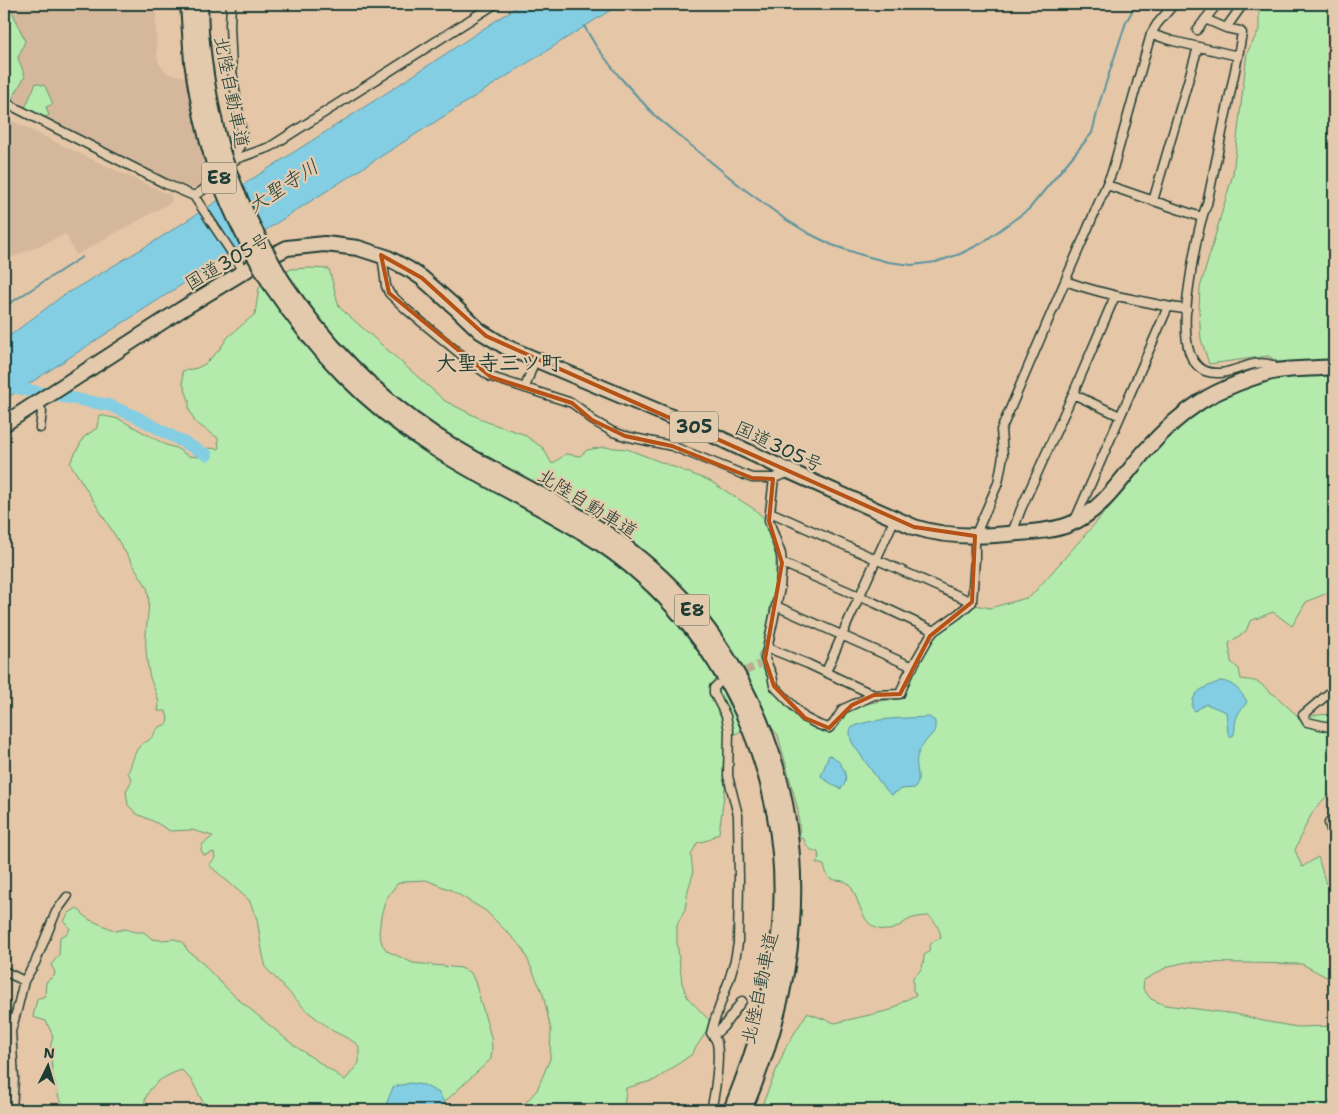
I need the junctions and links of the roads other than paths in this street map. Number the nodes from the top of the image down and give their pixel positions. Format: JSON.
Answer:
{"nodes":[{"id":1,"x":188,"y":4,"type":"edge"},
{"id":2,"x":200,"y":4,"type":"edge"},
{"id":3,"x":232,"y":4,"type":"edge"},
{"id":4,"x":495,"y":4,"type":"edge"},
{"id":5,"x":1174,"y":4,"type":"edge"},
{"id":6,"x":1217,"y":4,"type":"edge"},
{"id":7,"x":1243,"y":4,"type":"edge"},
{"id":8,"x":1206,"y":19,"type":"junction"},
{"id":9,"x":1226,"y":28,"type":"junction"},
{"id":10,"x":1197,"y":30,"type":"dead end"},
{"id":11,"x":1151,"y":34,"type":"junction"},
{"id":12,"x":1198,"y":47,"type":"junction"},
{"id":13,"x":1238,"y":56,"type":"junction"},
{"id":14,"x":198,"y":62,"type":"junction"},
{"id":15,"x":4,"y":102,"type":"edge"},
{"id":16,"x":236,"y":159,"type":"junction"},
{"id":17,"x":1106,"y":186,"type":"junction"},
{"id":18,"x":194,"y":196,"type":"junction"},
{"id":19,"x":1153,"y":201,"type":"junction"},
{"id":20,"x":1202,"y":217,"type":"junction"},
{"id":21,"x":381,"y":255,"type":"junction"},
{"id":22,"x":242,"y":268,"type":"junction"},
{"id":23,"x":1065,"y":281,"type":"junction"},
{"id":24,"x":276,"y":283,"type":"junction"},
{"id":25,"x":1115,"y":296,"type":"junction"},
{"id":26,"x":1168,"y":307,"type":"junction"},
{"id":27,"x":1187,"y":309,"type":"junction"},
{"id":28,"x":535,"y":359,"type":"junction"},
{"id":29,"x":1334,"y":367,"type":"edge"},
{"id":30,"x":1276,"y":371,"type":"junction"},
{"id":31,"x":525,"y":388,"type":"junction"},
{"id":32,"x":1073,"y":394,"type":"junction"},
{"id":33,"x":40,"y":401,"type":"junction"},
{"id":34,"x":1120,"y":416,"type":"junction"},
{"id":35,"x":4,"y":424,"type":"edge"},
{"id":36,"x":40,"y":428,"type":"dead end"},
{"id":37,"x":791,"y":472,"type":"junction"},
{"id":38,"x":774,"y":478,"type":"junction"},
{"id":39,"x":770,"y":512,"type":"junction"},
{"id":40,"x":894,"y":518,"type":"junction"},
{"id":41,"x":1074,"y":523,"type":"junction"},
{"id":42,"x":1012,"y":533,"type":"junction"},
{"id":43,"x":975,"y":536,"type":"junction"},
{"id":44,"x":876,"y":559,"type":"junction"},
{"id":45,"x":782,"y":563,"type":"junction"},
{"id":46,"x":859,"y":596,"type":"junction"},
{"id":47,"x":972,"y":602,"type":"junction"},
{"id":48,"x":776,"y":606,"type":"junction"},
{"id":49,"x":934,"y":631,"type":"junction"},
{"id":50,"x":842,"y":635,"type":"junction"},
{"id":51,"x":768,"y":648,"type":"junction"},
{"id":52,"x":913,"y":666,"type":"junction"},
{"id":53,"x":826,"y":672,"type":"junction"},
{"id":54,"x":717,"y":685,"type":"dead end"},
{"id":55,"x":1334,"y":689,"type":"edge"},
{"id":56,"x":874,"y":695,"type":"junction"},
{"id":57,"x":1334,"y":728,"type":"edge"},
{"id":58,"x":1334,"y":819,"type":"edge"},
{"id":59,"x":1334,"y":840,"type":"edge"},
{"id":60,"x":67,"y":897,"type":"dead end"},
{"id":61,"x":4,"y":972,"type":"edge"},
{"id":62,"x":24,"y":981,"type":"junction"},
{"id":63,"x":742,"y":1001,"type":"dead end"},
{"id":64,"x":713,"y":1036,"type":"junction"},
{"id":65,"x":8,"y":1042,"type":"edge"},
{"id":66,"x":12,"y":1110,"type":"edge"},
{"id":67,"x":711,"y":1110,"type":"edge"},
{"id":68,"x":731,"y":1110,"type":"edge"},
{"id":69,"x":744,"y":1110,"type":"edge"}],
"edges":[{"from":1,"to":14,"type":"highway","name":"北陸自動車道","number":"E8"},
{"from":2,"to":14,"type":"highway","name":"北陸自動車道","number":"E8"},
{"from":3,"to":16,"type":"street"},
{"from":4,"to":16,"type":"street"},
{"from":5,"to":11,"type":"street"},
{"from":6,"to":8,"type":"street"},
{"from":7,"to":9,"type":"street"},
{"from":8,"to":9,"type":"street"},
{"from":8,"to":10,"type":"street"},
{"from":9,"to":13,"type":"street"},
{"from":11,"to":12,"type":"street"},
{"from":11,"to":17,"type":"street"},
{"from":12,"to":13,"type":"street"},
{"from":12,"to":19,"type":"street"},
{"from":13,"to":20,"type":"street"},
{"from":14,"to":24,"type":"highway","name":"北陸自動車道","number":"E8","bridge":true},
{"from":15,"to":18,"type":"street"},
{"from":16,"to":18,"type":"street"},
{"from":17,"to":19,"type":"street"},
{"from":17,"to":23,"type":"street"},
{"from":18,"to":22,"type":"street"},
{"from":19,"to":20,"type":"street"},
{"from":20,"to":27,"type":"street"},
{"from":21,"to":22,"type":"highway","name":"国道305号","number":"305"},
{"from":21,"to":28,"type":"highway","name":"国道305号","number":"305"},
{"from":21,"to":31,"type":"street"},
{"from":22,"to":33,"type":"highway","name":"国道305号","number":"305"},
{"from":23,"to":25,"type":"street"},
{"from":23,"to":43,"type":"street"},
{"from":24,"to":68,"type":"highway","name":"北陸自動車道","number":"E8"},
{"from":24,"to":69,"type":"highway","name":"北陸自動車道","number":"E8"},
{"from":25,"to":26,"type":"street"},
{"from":25,"to":32,"type":"street"},
{"from":26,"to":27,"type":"street"},
{"from":26,"to":34,"type":"street"},
{"from":27,"to":30,"type":"street"},
{"from":28,"to":31,"type":"street"},
{"from":28,"to":37,"type":"highway","name":"国道305号","number":"305"},
{"from":29,"to":30,"type":"highway","name":"国道305号","number":"305"},
{"from":30,"to":41,"type":"highway","name":"国道305号","number":"305"},
{"from":31,"to":38,"type":"street"},
{"from":32,"to":34,"type":"street"},
{"from":32,"to":42,"type":"street"},
{"from":33,"to":35,"type":"highway","name":"国道305号","number":"305"},
{"from":33,"to":36,"type":"street"},
{"from":34,"to":41,"type":"street"},
{"from":37,"to":38,"type":"street"},
{"from":37,"to":40,"type":"highway","name":"国道305号","number":"305"},
{"from":38,"to":39,"type":"street"},
{"from":39,"to":44,"type":"street"},
{"from":39,"to":45,"type":"street"},
{"from":40,"to":43,"type":"highway","name":"国道305号","number":"305"},
{"from":40,"to":44,"type":"street"},
{"from":41,"to":42,"type":"highway","name":"国道305号","number":"305"},
{"from":42,"to":43,"type":"highway","name":"国道305号","number":"305"},
{"from":43,"to":47,"type":"street"},
{"from":44,"to":46,"type":"street"},
{"from":44,"to":47,"type":"street"},
{"from":45,"to":46,"type":"street"},
{"from":45,"to":48,"type":"street"},
{"from":46,"to":49,"type":"street"},
{"from":46,"to":50,"type":"street"},
{"from":47,"to":49,"type":"street"},
{"from":48,"to":50,"type":"street"},
{"from":48,"to":51,"type":"street"},
{"from":49,"to":52,"type":"street"},
{"from":50,"to":52,"type":"street"},
{"from":50,"to":53,"type":"street"},
{"from":51,"to":53,"type":"street"},
{"from":51,"to":56,"type":"street"},
{"from":52,"to":56,"type":"street"},
{"from":53,"to":56,"type":"street"},
{"from":54,"to":64,"type":"street"},
{"from":55,"to":57,"type":"street"},
{"from":58,"to":59,"type":"street"},
{"from":60,"to":62,"type":"street"},
{"from":61,"to":62,"type":"street"},
{"from":62,"to":65,"type":"street"},
{"from":63,"to":64,"type":"street"},
{"from":64,"to":67,"type":"street"},
{"from":65,"to":66,"type":"street"}]}
